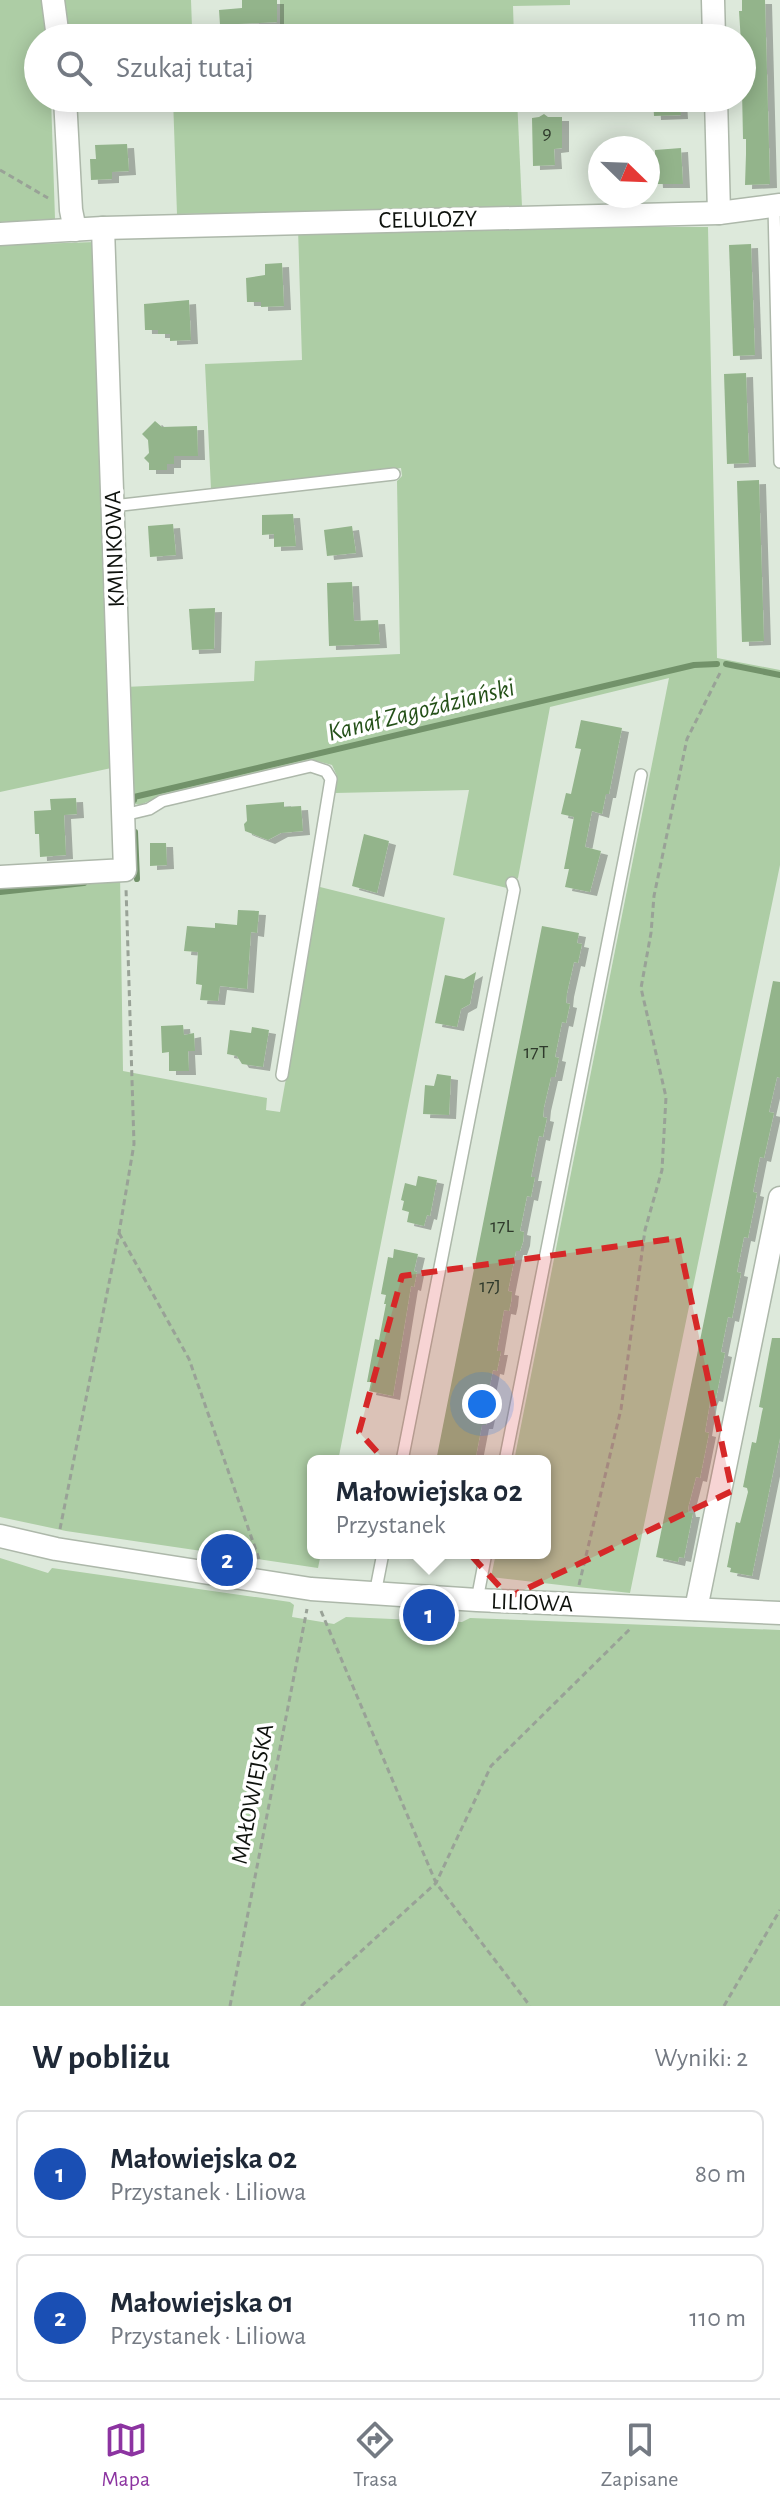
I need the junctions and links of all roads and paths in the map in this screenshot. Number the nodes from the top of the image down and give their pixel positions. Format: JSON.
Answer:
{"nodes":[{"id":1,"x":53,"y":0,"type":"edge"},
{"id":2,"x":713,"y":0,"type":"edge"},
{"id":3,"x":56,"y":24,"type":"edge"},
{"id":4,"x":714,"y":24,"type":"edge"},
{"id":5,"x":66,"y":112,"type":"edge"},
{"id":6,"x":716,"y":112,"type":"edge"},
{"id":7,"x":0,"y":170,"type":"edge"},
{"id":8,"x":777,"y":205,"type":"edge"},
{"id":9,"x":719,"y":213,"type":"junction"},
{"id":10,"x":73,"y":220,"type":"junction"},
{"id":11,"x":103,"y":228,"type":"junction"},
{"id":12,"x":0,"y":234,"type":"edge"},
{"id":13,"x":780,"y":462,"type":"edge"},
{"id":14,"x":394,"y":474,"type":"dead end"},
{"id":15,"x":113,"y":506,"type":"junction"},
{"id":16,"x":720,"y":673,"type":"dead end"},
{"id":17,"x":641,"y":775,"type":"dead end"},
{"id":18,"x":124,"y":815,"type":"junction"},
{"id":19,"x":125,"y":870,"type":"junction"},
{"id":20,"x":0,"y":877,"type":"edge"},
{"id":21,"x":512,"y":883,"type":"dead end"},
{"id":22,"x":282,"y":1075,"type":"dead end"},
{"id":23,"x":780,"y":1198,"type":"edge"},
{"id":24,"x":119,"y":1233,"type":"junction"},
{"id":25,"x":403,"y":1455,"type":"edge"},
{"id":26,"x":506,"y":1455,"type":"edge"},
{"id":27,"x":0,"y":1536,"type":"edge"},
{"id":28,"x":56,"y":1549,"type":"junction"},
{"id":29,"x":382,"y":1559,"type":"edge"},
{"id":30,"x":485,"y":1559,"type":"edge"},
{"id":31,"x":267,"y":1582,"type":"junction"},
{"id":32,"x":311,"y":1589,"type":"junction"},
{"id":33,"x":375,"y":1594,"type":"junction"},
{"id":34,"x":477,"y":1600,"type":"junction"},
{"id":35,"x":575,"y":1604,"type":"junction"},
{"id":36,"x":651,"y":1607,"type":"junction"},
{"id":37,"x":696,"y":1609,"type":"junction"},
{"id":38,"x":780,"y":1613,"type":"edge"},
{"id":39,"x":436,"y":1883,"type":"junction"},
{"id":40,"x":780,"y":1910,"type":"edge"},
{"id":41,"x":230,"y":2006,"type":"edge"},
{"id":42,"x":301,"y":2006,"type":"edge"},
{"id":43,"x":530,"y":2006,"type":"edge"},
{"id":44,"x":724,"y":2006,"type":"edge"}],
"edges":[{"from":1,"to":3,"type":"street"},
{"from":2,"to":4,"type":"street"},
{"from":5,"to":10,"type":"street"},
{"from":6,"to":9,"type":"street"},
{"from":7,"to":10,"type":"path"},
{"from":8,"to":9,"type":"street","name":"CELULOZY"},
{"from":8,"to":13,"type":"lane"},
{"from":9,"to":11,"type":"street","name":"CELULOZY"},
{"from":10,"to":11,"type":"street","name":"CELULOZY"},
{"from":10,"to":12,"type":"street","name":"CELULOZY"},
{"from":11,"to":15,"type":"street","name":"KMINKOWA"},
{"from":14,"to":15,"type":"lane"},
{"from":15,"to":18,"type":"street","name":"KMINKOWA"},
{"from":16,"to":35,"type":"path"},
{"from":17,"to":26,"type":"lane"},
{"from":18,"to":19,"type":"street","name":"KMINKOWA"},
{"from":18,"to":22,"type":"lane"},
{"from":19,"to":20,"type":"street"},
{"from":19,"to":24,"type":"path"},
{"from":21,"to":25,"type":"lane"},
{"from":23,"to":37,"type":"street"},
{"from":24,"to":28,"type":"path"},
{"from":24,"to":31,"type":"path"},
{"from":27,"to":28,"type":"street","name":"LILIOWA"},
{"from":28,"to":31,"type":"street","name":"LILIOWA"},
{"from":29,"to":33,"type":"lane"},
{"from":30,"to":34,"type":"lane"},
{"from":31,"to":32,"type":"street","name":"LILIOWA"},
{"from":32,"to":33,"type":"street","name":"LILIOWA"},
{"from":32,"to":39,"type":"path"},
{"from":32,"to":41,"type":"path","name":"MAŁOWIEJSKA"},
{"from":33,"to":34,"type":"street","name":"LILIOWA"},
{"from":34,"to":35,"type":"street","name":"LILIOWA"},
{"from":35,"to":36,"type":"street","name":"LILIOWA"},
{"from":36,"to":37,"type":"street","name":"LILIOWA"},
{"from":36,"to":39,"type":"path"},
{"from":37,"to":38,"type":"street","name":"LILIOWA"},
{"from":39,"to":42,"type":"path"},
{"from":39,"to":43,"type":"path"},
{"from":40,"to":44,"type":"path"}]}
